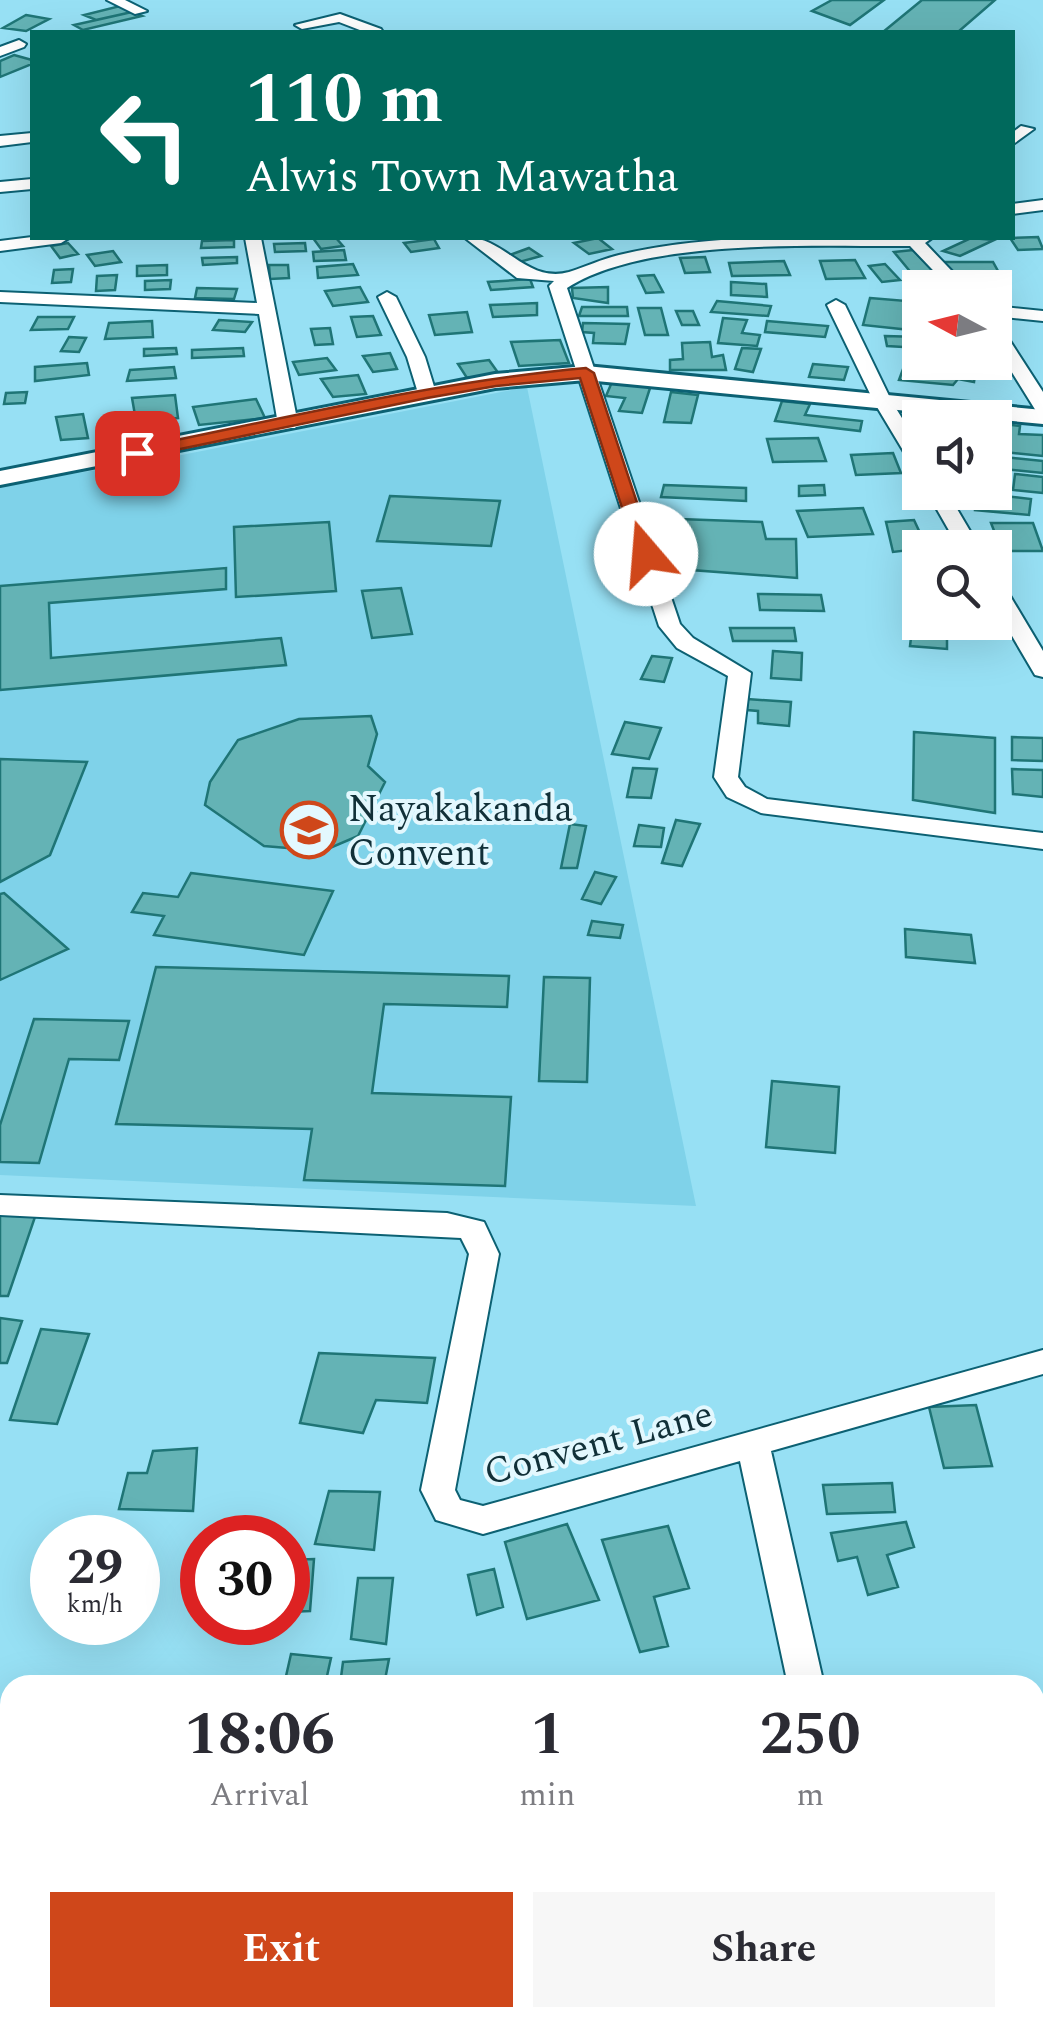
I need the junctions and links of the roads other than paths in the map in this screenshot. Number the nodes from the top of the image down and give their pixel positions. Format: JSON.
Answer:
{"nodes":[{"id":1,"x":114,"y":0,"type":"edge"},
{"id":2,"x":140,"y":12,"type":"dead end"},
{"id":3,"x":302,"y":25,"type":"dead end"},
{"id":4,"x":371,"y":30,"type":"edge"},
{"id":5,"x":20,"y":44,"type":"dead end"},
{"id":6,"x":0,"y":52,"type":"edge"},
{"id":7,"x":1026,"y":129,"type":"dead end"},
{"id":8,"x":30,"y":138,"type":"edge"},
{"id":9,"x":1015,"y":138,"type":"edge"},
{"id":10,"x":0,"y":142,"type":"edge"},
{"id":11,"x":30,"y":184,"type":"edge"},
{"id":12,"x":0,"y":187,"type":"edge"},
{"id":13,"x":46,"y":240,"type":"edge"},
{"id":14,"x":253,"y":240,"type":"edge"},
{"id":15,"x":476,"y":240,"type":"edge"},
{"id":16,"x":798,"y":240,"type":"edge"},
{"id":17,"x":920,"y":240,"type":"edge"},
{"id":18,"x":0,"y":246,"type":"edge"},
{"id":19,"x":945,"y":270,"type":"edge"},
{"id":20,"x":566,"y":277,"type":"junction"},
{"id":21,"x":0,"y":297,"type":"edge"},
{"id":22,"x":387,"y":297,"type":"dead end"},
{"id":23,"x":836,"y":306,"type":"dead end"},
{"id":24,"x":266,"y":309,"type":"junction"},
{"id":25,"x":1012,"y":313,"type":"edge"},
{"id":26,"x":1043,"y":316,"type":"edge"},
{"id":27,"x":1012,"y":358,"type":"edge"},
{"id":28,"x":586,"y":373,"type":"junction"},
{"id":29,"x":427,"y":393,"type":"junction"},
{"id":30,"x":883,"y":402,"type":"junction"},
{"id":31,"x":1043,"y":407,"type":"edge"},
{"id":32,"x":1043,"y":417,"type":"edge"},
{"id":33,"x":288,"y":424,"type":"junction"},
{"id":34,"x":902,"y":433,"type":"edge"},
{"id":35,"x":0,"y":478,"type":"edge"},
{"id":36,"x":1012,"y":618,"type":"edge"},
{"id":37,"x":1043,"y":670,"type":"edge"},
{"id":38,"x":1043,"y":841,"type":"edge"},
{"id":39,"x":0,"y":1205,"type":"edge"},
{"id":40,"x":1043,"y":1362,"type":"edge"},
{"id":41,"x":753,"y":1444,"type":"junction"},
{"id":42,"x":804,"y":1675,"type":"edge"}],
"edges":[{"from":1,"to":2,"type":"street"},
{"from":3,"to":4,"type":"street"},
{"from":5,"to":6,"type":"street"},
{"from":7,"to":9,"type":"street"},
{"from":8,"to":10,"type":"street"},
{"from":11,"to":12,"type":"street"},
{"from":13,"to":18,"type":"street"},
{"from":14,"to":24,"type":"street"},
{"from":15,"to":20,"type":"street"},
{"from":16,"to":20,"type":"street"},
{"from":17,"to":19,"type":"street"},
{"from":20,"to":28,"type":"street"},
{"from":21,"to":24,"type":"street"},
{"from":22,"to":29,"type":"street"},
{"from":23,"to":30,"type":"street"},
{"from":24,"to":33,"type":"street"},
{"from":25,"to":26,"type":"street"},
{"from":27,"to":31,"type":"street"},
{"from":28,"to":29,"type":"street"},
{"from":28,"to":30,"type":"street"},
{"from":28,"to":38,"type":"street"},
{"from":29,"to":33,"type":"street"},
{"from":30,"to":32,"type":"street"},
{"from":30,"to":34,"type":"street"},
{"from":33,"to":35,"type":"street"},
{"from":36,"to":37,"type":"street"},
{"from":39,"to":41,"type":"street","name":"Convent Lane"},
{"from":40,"to":41,"type":"street","name":"Convent Lane"},
{"from":41,"to":42,"type":"street"}]}
